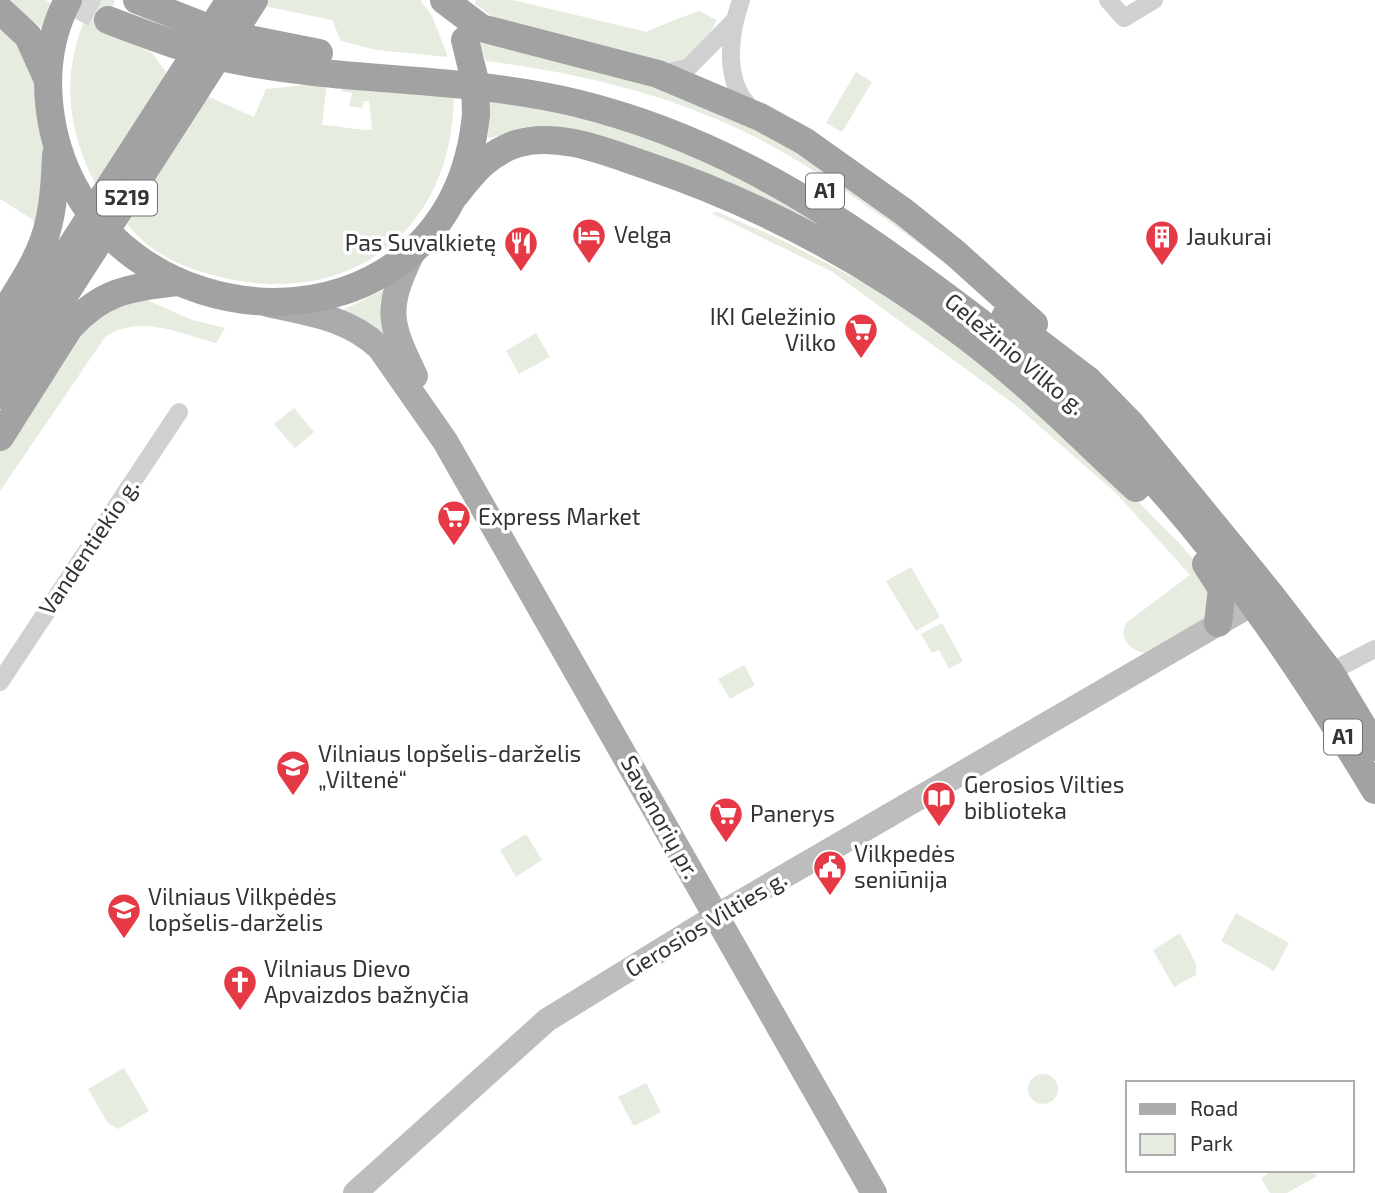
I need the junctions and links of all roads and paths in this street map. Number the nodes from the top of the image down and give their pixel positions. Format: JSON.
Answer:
{"nodes":[{"id":1,"x":68,"y":0,"type":"edge"},
{"id":2,"x":137,"y":0,"type":"edge"},
{"id":3,"x":230,"y":0,"type":"edge"},
{"id":4,"x":254,"y":0,"type":"edge"},
{"id":5,"x":444,"y":0,"type":"edge"},
{"id":6,"x":741,"y":0,"type":"edge"},
{"id":7,"x":1108,"y":0,"type":"edge"},
{"id":8,"x":1154,"y":0,"type":"edge"},
{"id":9,"x":0,"y":10,"type":"edge"},
{"id":10,"x":108,"y":20,"type":"tunnel mouth"},
{"id":11,"x":733,"y":22,"type":"junction"},
{"id":12,"x":658,"y":74,"type":"junction"},
{"id":13,"x":47,"y":79,"type":"junction"},
{"id":14,"x":521,"y":84,"type":"junction"},
{"id":15,"x":761,"y":117,"type":"junction"},
{"id":16,"x":56,"y":142,"type":"junction"},
{"id":17,"x":456,"y":194,"type":"junction"},
{"id":18,"x":411,"y":255,"type":"junction"},
{"id":19,"x":178,"y":282,"type":"junction"},
{"id":20,"x":242,"y":298,"type":"junction"},
{"id":21,"x":0,"y":319,"type":"edge"},
{"id":22,"x":968,"y":337,"type":"junction"},
{"id":23,"x":0,"y":357,"type":"edge"},
{"id":24,"x":1077,"y":387,"type":"junction"},
{"id":25,"x":0,"y":395,"type":"edge"},
{"id":26,"x":179,"y":412,"type":"dead end"},
{"id":27,"x":0,"y":437,"type":"edge"},
{"id":28,"x":444,"y":441,"type":"junction"},
{"id":29,"x":1161,"y":491,"type":"junction"},
{"id":30,"x":1201,"y":557,"type":"junction"},
{"id":31,"x":1261,"y":599,"type":"junction"},
{"id":32,"x":1218,"y":623,"type":"junction"},
{"id":33,"x":1375,"y":649,"type":"edge"},
{"id":34,"x":1336,"y":669,"type":"junction"},
{"id":35,"x":0,"y":682,"type":"edge"},
{"id":36,"x":1375,"y":747,"type":"edge"},
{"id":37,"x":1375,"y":790,"type":"edge"},
{"id":38,"x":716,"y":916,"type":"junction"},
{"id":39,"x":355,"y":1193,"type":"edge"},
{"id":40,"x":874,"y":1193,"type":"edge"}],
"edges":[{"from":1,"to":13,"type":"highway"},
{"from":2,"to":14,"type":"highway","number":"A1"},
{"from":3,"to":23,"type":"highway","number":"5219","bridge":true},
{"from":4,"to":25,"type":"highway","number":"5219","bridge":true},
{"from":5,"to":12,"type":"highway"},
{"from":5,"to":17,"type":"highway","bridge":true},
{"from":6,"to":11,"type":"street"},
{"from":7,"to":8,"type":"street"},
{"from":9,"to":13,"type":"highway"},
{"from":10,"to":14,"type":"highway","number":"A1"},
{"from":11,"to":12,"type":"street"},
{"from":11,"to":15,"type":"street"},
{"from":12,"to":15,"type":"highway"},
{"from":13,"to":16,"type":"highway"},
{"from":14,"to":24,"type":"highway","name":"Geležinio Vilko g.","number":"A1"},
{"from":15,"to":24,"type":"highway"},
{"from":16,"to":19,"type":"highway"},
{"from":16,"to":21,"type":"highway"},
{"from":17,"to":18,"type":"highway"},
{"from":17,"to":22,"type":"highway"},
{"from":18,"to":20,"type":"highway"},
{"from":18,"to":28,"type":"main road","name":"Savanorių pr."},
{"from":19,"to":20,"type":"highway"},
{"from":19,"to":27,"type":"highway"},
{"from":20,"to":28,"type":"main road","name":"Savanorių pr."},
{"from":22,"to":24,"type":"highway"},
{"from":22,"to":30,"type":"highway"},
{"from":24,"to":29,"type":"highway","name":"Geležinio Vilko g.","number":"A1"},
{"from":24,"to":31,"type":"highway","name":"Geležinio Vilko g.","number":"A1"},
{"from":26,"to":35,"type":"street","name":"Vandentiekio g."},
{"from":28,"to":38,"type":"main road","name":"Savanorių pr."},
{"from":29,"to":30,"type":"highway"},
{"from":29,"to":31,"type":"highway","name":"Geležinio Vilko g.","number":"A1"},
{"from":30,"to":32,"type":"highway"},
{"from":31,"to":32,"type":"main road","name":"Gerosios Vilties g."},
{"from":31,"to":34,"type":"highway","name":"Geležinio Vilko g.","number":"A1"},
{"from":31,"to":37,"type":"highway","name":"Geležinio Vilko g.","number":"A1"},
{"from":32,"to":38,"type":"main road","name":"Gerosios Vilties g."},
{"from":33,"to":34,"type":"street"},
{"from":34,"to":36,"type":"highway","name":"Geležinio Vilko g.","number":"A1"},
{"from":38,"to":39,"type":"main road","name":"Gerosios Vilties g."},
{"from":38,"to":40,"type":"main road","name":"Savanorių pr."}]}
